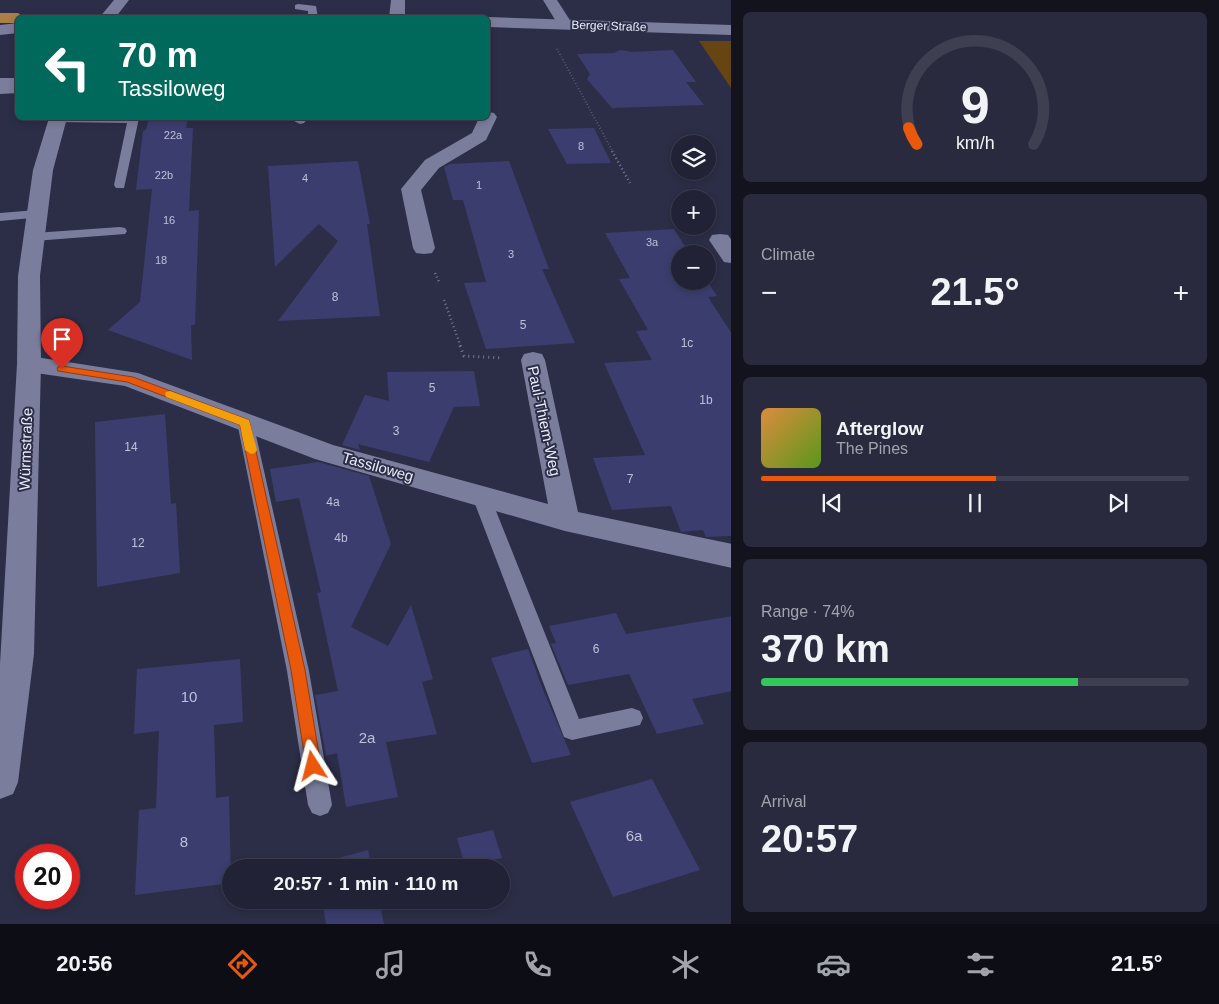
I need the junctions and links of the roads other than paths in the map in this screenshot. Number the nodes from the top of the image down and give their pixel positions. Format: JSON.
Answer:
{"nodes":[{"id":1,"x":122,"y":0,"type":"edge"},
{"id":2,"x":398,"y":0,"type":"edge"},
{"id":3,"x":550,"y":0,"type":"edge"},
{"id":4,"x":298,"y":8,"type":"dead end"},
{"id":5,"x":109,"y":15,"type":"edge"},
{"id":6,"x":313,"y":15,"type":"edge"},
{"id":7,"x":397,"y":15,"type":"edge"},
{"id":8,"x":0,"y":18,"type":"edge"},
{"id":9,"x":15,"y":18,"type":"edge"},
{"id":10,"x":490,"y":22,"type":"edge"},
{"id":11,"x":565,"y":25,"type":"junction"},
{"id":12,"x":15,"y":28,"type":"edge"},
{"id":13,"x":0,"y":30,"type":"edge"},
{"id":14,"x":731,"y":30,"type":"edge"},
{"id":15,"x":0,"y":81,"type":"edge"},
{"id":16,"x":15,"y":81,"type":"edge"},
{"id":17,"x":15,"y":88,"type":"edge"},
{"id":18,"x":0,"y":89,"type":"edge"},
{"id":19,"x":57,"y":120,"type":"edge"},
{"id":20,"x":133,"y":120,"type":"edge"},
{"id":21,"x":487,"y":120,"type":"edge"},
{"id":22,"x":120,"y":185,"type":"dead end"},
{"id":23,"x":0,"y":217,"type":"edge"},
{"id":24,"x":36,"y":225,"type":"junction"},
{"id":25,"x":120,"y":230,"type":"dead end"},
{"id":26,"x":424,"y":248,"type":"dead end"},
{"id":27,"x":533,"y":360,"type":"road end"},
{"id":28,"x":29,"y":364,"type":"junction"},
{"id":29,"x":245,"y":422,"type":"junction"},
{"id":30,"x":481,"y":496,"type":"junction"},
{"id":31,"x":565,"y":520,"type":"junction"},
{"id":32,"x":731,"y":556,"type":"edge"},
{"id":33,"x":632,"y":718,"type":"dead end"},
{"id":34,"x":0,"y":782,"type":"edge"},
{"id":35,"x":320,"y":805,"type":"dead end"}],
"edges":[{"from":1,"to":5,"type":"street"},
{"from":2,"to":7,"type":"street"},
{"from":3,"to":11,"type":"street"},
{"from":4,"to":6,"type":"lane"},
{"from":8,"to":9,"type":"highway"},
{"from":10,"to":11,"type":"street","name":"Berger Straße"},
{"from":11,"to":14,"type":"street","name":"Berger Straße"},
{"from":12,"to":13,"type":"street"},
{"from":15,"to":16,"type":"lane"},
{"from":17,"to":18,"type":"street"},
{"from":19,"to":24,"type":"street","name":"Würmstraße"},
{"from":20,"to":22,"type":"lane"},
{"from":21,"to":26,"type":"street"},
{"from":23,"to":24,"type":"lane"},
{"from":24,"to":25,"type":"lane"},
{"from":24,"to":28,"type":"street","name":"Würmstraße"},
{"from":27,"to":31,"type":"street","name":"Paul-Thiem-Weg"},
{"from":28,"to":29,"type":"street","name":"Tassiloweg"},
{"from":28,"to":34,"type":"street","name":"Würmstraße"},
{"from":29,"to":30,"type":"street","name":"Tassiloweg"},
{"from":29,"to":35,"type":"lane"},
{"from":30,"to":31,"type":"street","name":"Tassiloweg"},
{"from":30,"to":33,"type":"lane"},
{"from":31,"to":32,"type":"street","name":"Tassiloweg"}]}
